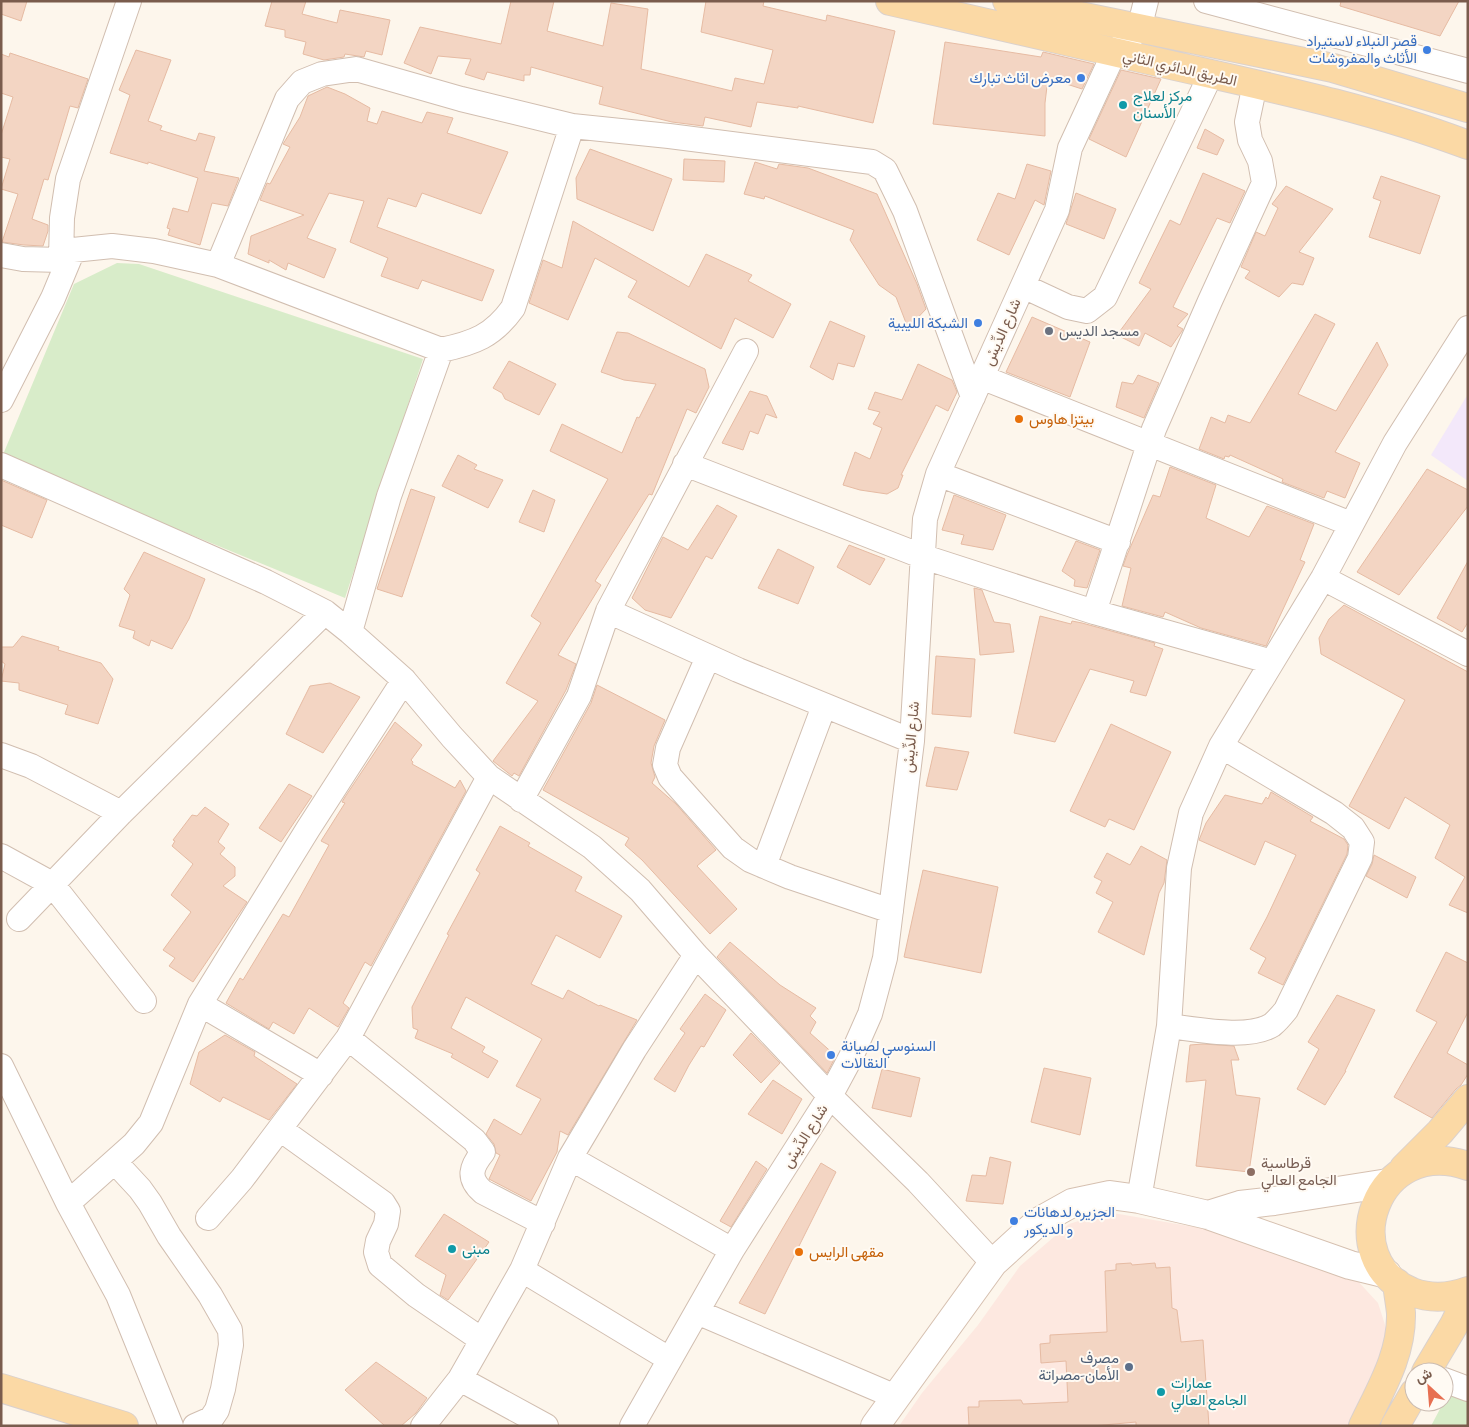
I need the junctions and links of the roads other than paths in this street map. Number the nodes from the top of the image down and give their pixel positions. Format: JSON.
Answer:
{"nodes":[{"id":1,"x":129,"y":1,"type":"edge"},
{"id":2,"x":890,"y":1,"type":"edge"},
{"id":3,"x":1007,"y":1,"type":"edge"},
{"id":4,"x":1146,"y":1,"type":"edge"},
{"id":5,"x":1206,"y":1,"type":"edge"},
{"id":6,"x":1139,"y":29,"type":"junction"},
{"id":7,"x":1114,"y":53,"type":"junction"},
{"id":8,"x":1468,"y":71,"type":"edge"},
{"id":9,"x":1211,"y":74,"type":"junction"},
{"id":10,"x":1255,"y":84,"type":"junction"},
{"id":11,"x":1468,"y":108,"type":"edge"},
{"id":12,"x":572,"y":126,"type":"junction"},
{"id":13,"x":1468,"y":145,"type":"edge"},
{"id":14,"x":1,"y":255,"type":"edge"},
{"id":15,"x":67,"y":255,"type":"junction"},
{"id":16,"x":218,"y":265,"type":"junction"},
{"id":17,"x":1023,"y":286,"type":"junction"},
{"id":18,"x":1468,"y":328,"type":"edge"},
{"id":19,"x":441,"y":350,"type":"junction"},
{"id":20,"x":746,"y":350,"type":"dead end"},
{"id":21,"x":977,"y":387,"type":"junction"},
{"id":22,"x":1,"y":400,"type":"edge"},
{"id":23,"x":1150,"y":443,"type":"junction"},
{"id":24,"x":685,"y":464,"type":"junction"},
{"id":25,"x":1,"y":465,"type":"edge"},
{"id":26,"x":938,"y":474,"type":"junction"},
{"id":27,"x":1351,"y":524,"type":"junction"},
{"id":28,"x":1118,"y":542,"type":"junction"},
{"id":29,"x":924,"y":557,"type":"junction"},
{"id":30,"x":1323,"y":578,"type":"junction"},
{"id":31,"x":608,"y":611,"type":"junction"},
{"id":32,"x":324,"y":612,"type":"junction"},
{"id":33,"x":1094,"y":612,"type":"junction"},
{"id":34,"x":350,"y":632,"type":"junction"},
{"id":35,"x":1468,"y":654,"type":"edge"},
{"id":36,"x":708,"y":657,"type":"junction"},
{"id":37,"x":1272,"y":662,"type":"junction"},
{"id":38,"x":404,"y":680,"type":"junction"},
{"id":39,"x":824,"y":706,"type":"junction"},
{"id":40,"x":912,"y":741,"type":"junction"},
{"id":41,"x":1221,"y":746,"type":"junction"},
{"id":42,"x":1,"y":755,"type":"edge"},
{"id":43,"x":489,"y":777,"type":"junction"},
{"id":44,"x":521,"y":800,"type":"junction"},
{"id":45,"x":121,"y":813,"type":"junction"},
{"id":46,"x":1,"y":856,"type":"edge"},
{"id":47,"x":764,"y":866,"type":"junction"},
{"id":48,"x":52,"y":884,"type":"junction"},
{"id":49,"x":891,"y":911,"type":"junction"},
{"id":50,"x":19,"y":919,"type":"dead end"},
{"id":51,"x":696,"y":954,"type":"junction"},
{"id":52,"x":144,"y":1001,"type":"dead end"},
{"id":53,"x":200,"y":1004,"type":"junction"},
{"id":54,"x":1169,"y":1026,"type":"junction"},
{"id":55,"x":348,"y":1038,"type":"junction"},
{"id":56,"x":1,"y":1066,"type":"edge"},
{"id":57,"x":322,"y":1075,"type":"junction"},
{"id":58,"x":830,"y":1096,"type":"junction"},
{"id":59,"x":1468,"y":1099,"type":"edge"},
{"id":60,"x":280,"y":1129,"type":"junction"},
{"id":61,"x":570,"y":1158,"type":"junction"},
{"id":62,"x":115,"y":1162,"type":"junction"},
{"id":63,"x":1468,"y":1166,"type":"edge"},
{"id":64,"x":1393,"y":1179,"type":"junction"},
{"id":65,"x":1139,"y":1199,"type":"junction"},
{"id":66,"x":68,"y":1203,"type":"junction"},
{"id":67,"x":1208,"y":1215,"type":"junction"},
{"id":68,"x":208,"y":1218,"type":"dead end"},
{"id":69,"x":543,"y":1222,"type":"junction"},
{"id":70,"x":732,"y":1250,"type":"junction"},
{"id":71,"x":993,"y":1263,"type":"junction"},
{"id":72,"x":522,"y":1270,"type":"junction"},
{"id":73,"x":1392,"y":1278,"type":"junction"},
{"id":74,"x":1468,"y":1291,"type":"edge"},
{"id":75,"x":1468,"y":1296,"type":"edge"},
{"id":76,"x":697,"y":1312,"type":"junction"},
{"id":77,"x":482,"y":1340,"type":"junction"},
{"id":78,"x":668,"y":1360,"type":"junction"},
{"id":79,"x":1432,"y":1362,"type":"edge"},
{"id":80,"x":460,"y":1379,"type":"junction"},
{"id":81,"x":1454,"y":1384,"type":"edge"},
{"id":82,"x":1,"y":1388,"type":"edge"},
{"id":83,"x":1468,"y":1389,"type":"edge"},
{"id":84,"x":896,"y":1397,"type":"junction"},
{"id":85,"x":1404,"y":1410,"type":"edge"},
{"id":86,"x":124,"y":1426,"type":"edge"},
{"id":87,"x":171,"y":1426,"type":"edge"},
{"id":88,"x":195,"y":1426,"type":"edge"},
{"id":89,"x":424,"y":1426,"type":"edge"},
{"id":90,"x":546,"y":1426,"type":"edge"},
{"id":91,"x":632,"y":1426,"type":"edge"},
{"id":92,"x":875,"y":1426,"type":"edge"},
{"id":93,"x":1363,"y":1426,"type":"edge"},
{"id":94,"x":1395,"y":1426,"type":"edge"}],
"edges":[{"from":1,"to":15,"type":"street"},
{"from":2,"to":7,"type":"main road","name":"الطريق الدائري الثاني"},
{"from":3,"to":6,"type":"main road","name":"الطريق الدائري الثاني"},
{"from":4,"to":6,"type":"street"},
{"from":5,"to":8,"type":"street"},
{"from":6,"to":7,"type":"street","name":"شارع الدِّيسْ"},
{"from":6,"to":11,"type":"main road","name":"الطريق الدائري الثاني"},
{"from":7,"to":9,"type":"main road","name":"الطريق الدائري الثاني"},
{"from":7,"to":17,"type":"street","name":"شارع الدِّيسْ"},
{"from":9,"to":10,"type":"main road","name":"الطريق الدائري الثاني"},
{"from":9,"to":17,"type":"street"},
{"from":10,"to":13,"type":"main road","name":"الطريق الدائري الثاني"},
{"from":10,"to":23,"type":"street"},
{"from":12,"to":16,"type":"street"},
{"from":12,"to":19,"type":"street"},
{"from":12,"to":21,"type":"street"},
{"from":14,"to":15,"type":"street"},
{"from":15,"to":16,"type":"street"},
{"from":15,"to":22,"type":"street"},
{"from":16,"to":19,"type":"street"},
{"from":17,"to":21,"type":"street","name":"شارع الدِّيسْ"},
{"from":18,"to":27,"type":"street"},
{"from":19,"to":34,"type":"street"},
{"from":20,"to":24,"type":"street"},
{"from":21,"to":23,"type":"street"},
{"from":21,"to":26,"type":"street","name":"شارع الدِّيسْ"},
{"from":23,"to":27,"type":"street"},
{"from":23,"to":28,"type":"street"},
{"from":24,"to":29,"type":"street"},
{"from":24,"to":31,"type":"street"},
{"from":25,"to":32,"type":"street"},
{"from":26,"to":28,"type":"street"},
{"from":26,"to":29,"type":"street","name":"شارع الدِّيسْ"},
{"from":27,"to":30,"type":"street"},
{"from":28,"to":33,"type":"street"},
{"from":29,"to":33,"type":"street"},
{"from":29,"to":40,"type":"street","name":"شارع الدِّيسْ"},
{"from":30,"to":35,"type":"street"},
{"from":30,"to":37,"type":"street"},
{"from":31,"to":36,"type":"street"},
{"from":31,"to":44,"type":"street"},
{"from":32,"to":34,"type":"street"},
{"from":32,"to":45,"type":"street"},
{"from":33,"to":37,"type":"street"},
{"from":34,"to":38,"type":"street"},
{"from":36,"to":39,"type":"street"},
{"from":36,"to":47,"type":"street"},
{"from":37,"to":41,"type":"street"},
{"from":38,"to":43,"type":"street"},
{"from":38,"to":53,"type":"street"},
{"from":39,"to":40,"type":"street"},
{"from":39,"to":47,"type":"street"},
{"from":40,"to":49,"type":"street","name":"شارع الدِّيسْ"},
{"from":41,"to":54,"type":"street"},
{"from":41,"to":54,"type":"street"},
{"from":42,"to":45,"type":"street"},
{"from":43,"to":44,"type":"street"},
{"from":43,"to":55,"type":"street"},
{"from":44,"to":51,"type":"street"},
{"from":45,"to":48,"type":"street"},
{"from":46,"to":48,"type":"street"},
{"from":47,"to":49,"type":"street"},
{"from":48,"to":50,"type":"street"},
{"from":48,"to":52,"type":"street"},
{"from":49,"to":58,"type":"street","name":"شارع الدِّيسْ"},
{"from":51,"to":58,"type":"street"},
{"from":51,"to":61,"type":"street"},
{"from":53,"to":57,"type":"street"},
{"from":53,"to":62,"type":"street"},
{"from":54,"to":65,"type":"street"},
{"from":55,"to":57,"type":"street"},
{"from":55,"to":69,"type":"street"},
{"from":56,"to":66,"type":"street"},
{"from":57,"to":60,"type":"street"},
{"from":58,"to":70,"type":"street","name":"شارع الدِّيسْ"},
{"from":58,"to":71,"type":"street"},
{"from":59,"to":64,"type":"main road"},
{"from":60,"to":68,"type":"street"},
{"from":60,"to":77,"type":"street"},
{"from":61,"to":69,"type":"street"},
{"from":61,"to":70,"type":"street"},
{"from":62,"to":66,"type":"street"},
{"from":62,"to":88,"type":"street"},
{"from":63,"to":64,"type":"main road"},
{"from":64,"to":67,"type":"street"},
{"from":64,"to":73,"type":"main road"},
{"from":65,"to":67,"type":"street"},
{"from":65,"to":71,"type":"street"},
{"from":66,"to":87,"type":"street"},
{"from":67,"to":73,"type":"street"},
{"from":69,"to":72,"type":"street"},
{"from":70,"to":76,"type":"street","name":"شارع الدِّيسْ"},
{"from":71,"to":84,"type":"street"},
{"from":72,"to":77,"type":"street"},
{"from":72,"to":78,"type":"street"},
{"from":73,"to":74,"type":"main road"},
{"from":73,"to":93,"type":"main road"},
{"from":75,"to":79,"type":"main road"},
{"from":76,"to":78,"type":"street","name":"شارع الدِّيسْ"},
{"from":76,"to":84,"type":"street"},
{"from":77,"to":80,"type":"street"},
{"from":78,"to":91,"type":"street","name":"شارع الدِّيسْ"},
{"from":80,"to":89,"type":"street"},
{"from":80,"to":90,"type":"street"},
{"from":81,"to":83,"type":"street"},
{"from":82,"to":86,"type":"main road"},
{"from":84,"to":92,"type":"street"},
{"from":85,"to":94,"type":"main road"}]}
